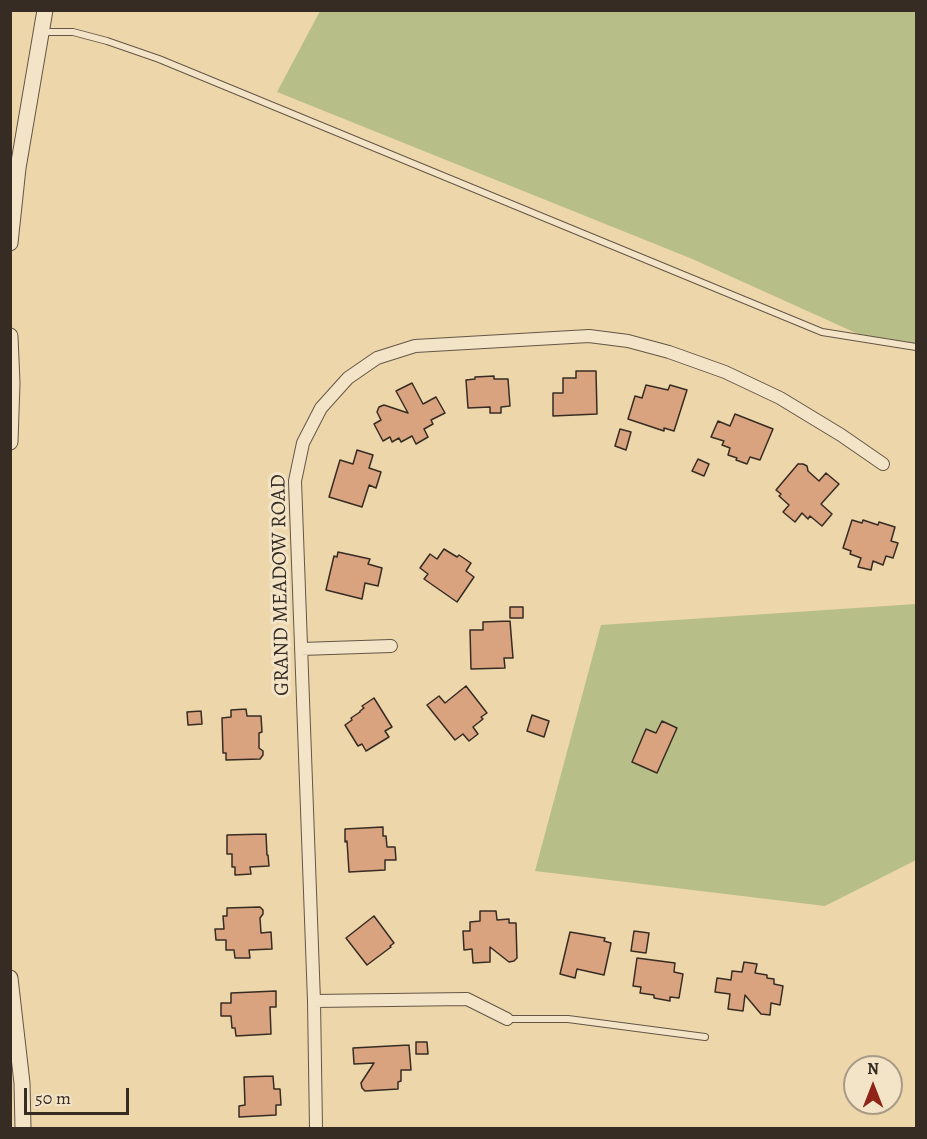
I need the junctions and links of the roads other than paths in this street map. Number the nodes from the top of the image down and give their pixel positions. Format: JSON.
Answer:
{"nodes":[{"id":1,"x":45,"y":10,"type":"edge"},
{"id":2,"x":41,"y":32,"type":"junction"},
{"id":3,"x":10,"y":243,"type":"edge"},
{"id":4,"x":10,"y":336,"type":"edge"},
{"id":5,"x":916,"y":347,"type":"edge"},
{"id":6,"x":10,"y":442,"type":"edge"},
{"id":7,"x":884,"y":464,"type":"dead end"},
{"id":8,"x":391,"y":646,"type":"dead end"},
{"id":9,"x":301,"y":649,"type":"junction"},
{"id":10,"x":10,"y":978,"type":"edge"},
{"id":11,"x":314,"y":1001,"type":"junction"},
{"id":12,"x":507,"y":1019,"type":"joint"},
{"id":13,"x":705,"y":1037,"type":"dead end"},
{"id":14,"x":23,"y":1128,"type":"edge"},
{"id":15,"x":316,"y":1128,"type":"edge"}],
"edges":[{"from":1,"to":2,"type":"street"},
{"from":2,"to":3,"type":"street"},
{"from":2,"to":5,"type":"lane"},
{"from":4,"to":6,"type":"street"},
{"from":7,"to":9,"type":"street","name":"GRAND MEADOW ROAD"},
{"from":8,"to":9,"type":"street"},
{"from":9,"to":11,"type":"street","name":"GRAND MEADOW ROAD"},
{"from":10,"to":14,"type":"street"},
{"from":11,"to":12,"type":"street"},
{"from":11,"to":15,"type":"street","name":"GRAND MEADOW ROAD"},
{"from":12,"to":13,"type":"lane"}]}
